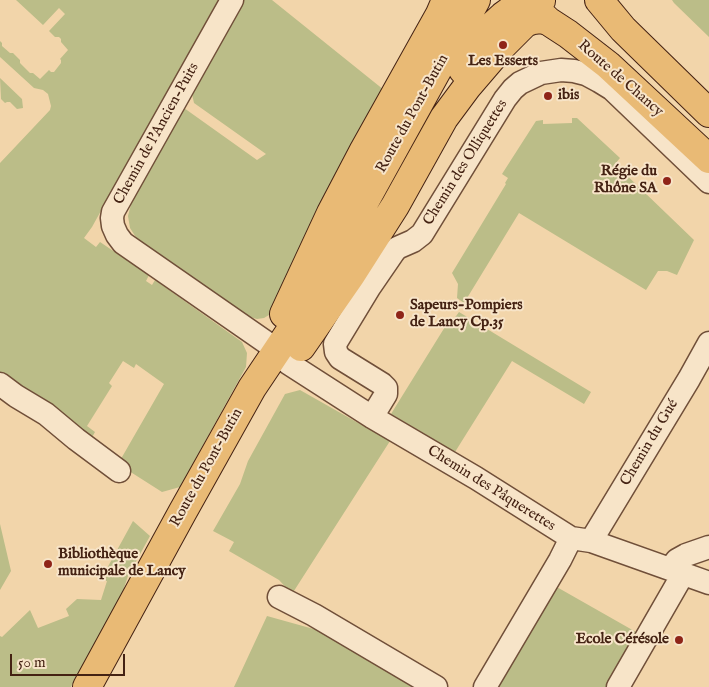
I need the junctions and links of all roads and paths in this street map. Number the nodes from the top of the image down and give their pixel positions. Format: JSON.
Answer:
{"nodes":[{"id":1,"x":232,"y":0,"type":"edge"},
{"id":2,"x":446,"y":0,"type":"edge"},
{"id":3,"x":476,"y":0,"type":"edge"},
{"id":4,"x":599,"y":0,"type":"edge"},
{"id":5,"x":537,"y":6,"type":"edge"},
{"id":6,"x":709,"y":113,"type":"edge"},
{"id":7,"x":709,"y":159,"type":"edge"},
{"id":8,"x":709,"y":182,"type":"edge"},
{"id":9,"x":709,"y":344,"type":"edge"},
{"id":10,"x":279,"y":354,"type":"junction"},
{"id":11,"x":0,"y":384,"type":"edge"},
{"id":12,"x":259,"y":392,"type":"junction"},
{"id":13,"x":372,"y":417,"type":"junction"},
{"id":14,"x":119,"y":471,"type":"dead end"},
{"id":15,"x":581,"y":540,"type":"junction"},
{"id":16,"x":709,"y":547,"type":"edge"},
{"id":17,"x":676,"y":572,"type":"junction"},
{"id":18,"x":709,"y":583,"type":"edge"},
{"id":19,"x":279,"y":597,"type":"dead end"},
{"id":20,"x":87,"y":687,"type":"edge"},
{"id":21,"x":107,"y":687,"type":"edge"},
{"id":22,"x":436,"y":687,"type":"edge"},
{"id":23,"x":485,"y":687,"type":"edge"},
{"id":24,"x":618,"y":687,"type":"edge"}],
"edges":[{"from":1,"to":10,"type":"street","name":"Chemin de l'Ancien-Puits"},
{"from":2,"to":10,"type":"main road"},
{"from":3,"to":12,"type":"main road","name":"Route du Pont-Butin"},
{"from":4,"to":6,"type":"main road"},
{"from":5,"to":7,"type":"main road","name":"Route de Chancy"},
{"from":5,"to":10,"type":"main road"},
{"from":8,"to":13,"type":"street","name":"Chemin des Olliquettes"},
{"from":9,"to":15,"type":"street","name":"Chemin du Gué"},
{"from":10,"to":12,"type":"main road"},
{"from":10,"to":13,"type":"street","name":"Chemin des Pâquerettes"},
{"from":11,"to":14,"type":"street"},
{"from":12,"to":20,"type":"main road","name":"Route du Pont-Butin"},
{"from":12,"to":21,"type":"main road","name":"Route du Pont-Butin"},
{"from":13,"to":15,"type":"street","name":"Chemin des Pâquerettes"},
{"from":15,"to":17,"type":"street","name":"Chemin des Pâquerettes"},
{"from":15,"to":23,"type":"street","name":"Chemin du Gué"},
{"from":16,"to":17,"type":"street"},
{"from":17,"to":18,"type":"street","name":"Chemin des Pâquerettes"},
{"from":17,"to":24,"type":"street"},
{"from":19,"to":22,"type":"street"}]}
